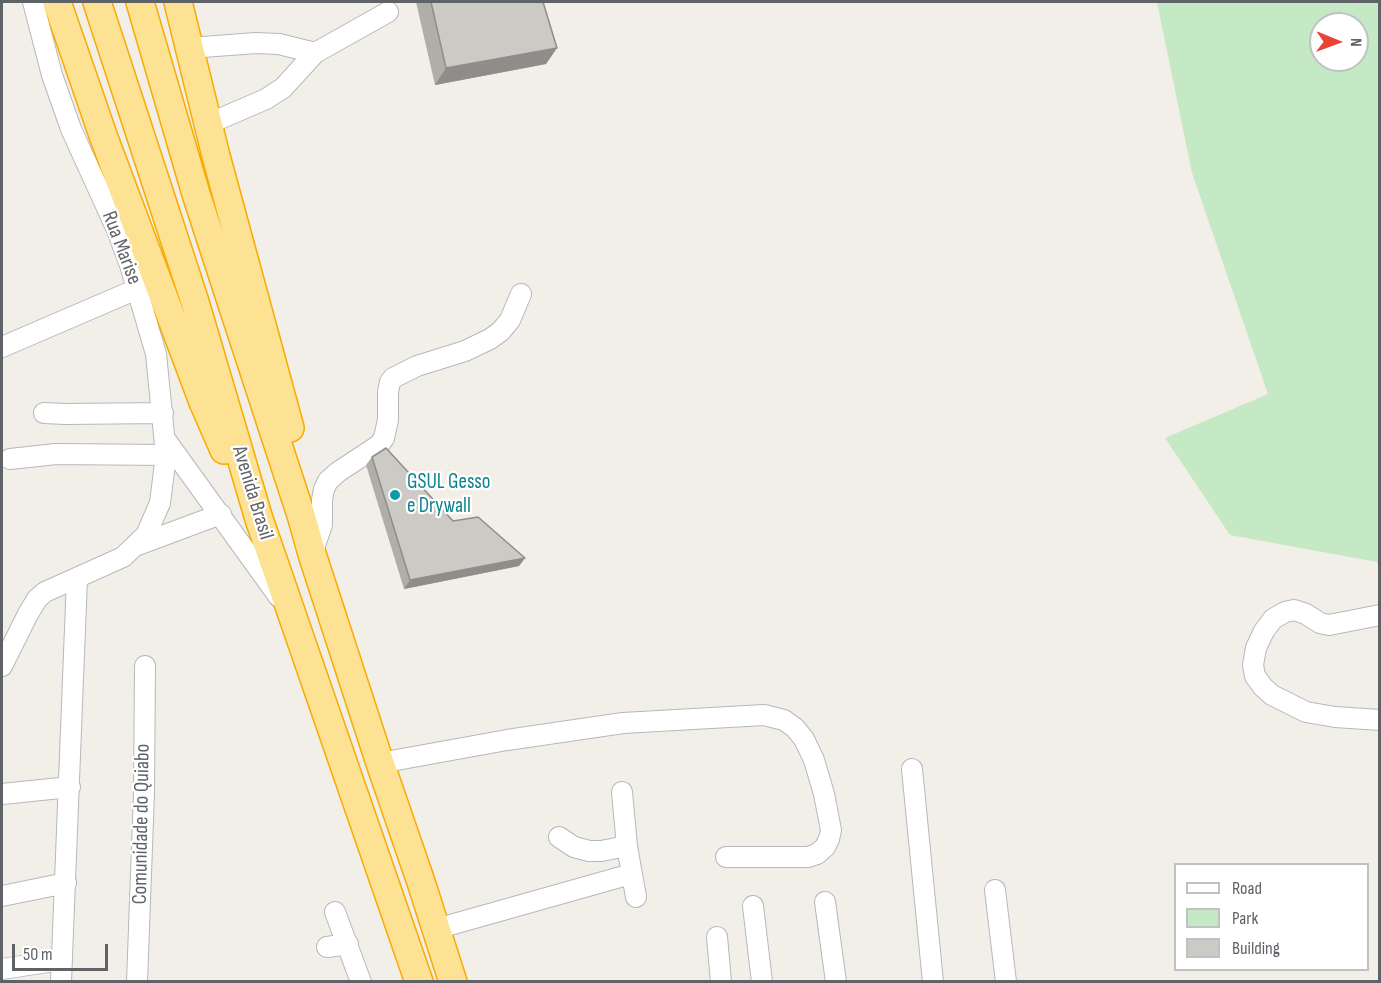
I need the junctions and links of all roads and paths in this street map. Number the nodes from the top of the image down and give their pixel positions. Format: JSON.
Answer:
{"nodes":[{"id":1,"x":33,"y":2,"type":"edge"},
{"id":2,"x":57,"y":2,"type":"edge"},
{"id":3,"x":97,"y":2,"type":"edge"},
{"id":4,"x":140,"y":2,"type":"edge"},
{"id":5,"x":178,"y":2,"type":"edge"},
{"id":6,"x":388,"y":12,"type":"dead end"},
{"id":7,"x":189,"y":48,"type":"junction"},
{"id":8,"x":315,"y":53,"type":"junction"},
{"id":9,"x":208,"y":124,"type":"junction"},
{"id":10,"x":137,"y":289,"type":"junction"},
{"id":11,"x":521,"y":294,"type":"dead end"},
{"id":12,"x":182,"y":343,"type":"junction"},
{"id":13,"x":2,"y":347,"type":"edge"},
{"id":14,"x":156,"y":354,"type":"junction"},
{"id":15,"x":44,"y":413,"type":"dead end"},
{"id":16,"x":163,"y":413,"type":"junction"},
{"id":17,"x":166,"y":447,"type":"junction"},
{"id":18,"x":6,"y":457,"type":"edge"},
{"id":19,"x":26,"y":472,"type":"dead end"},
{"id":20,"x":221,"y":514,"type":"junction"},
{"id":21,"x":301,"y":515,"type":"junction"},
{"id":22,"x":259,"y":519,"type":"junction"},
{"id":23,"x":138,"y":545,"type":"junction"},
{"id":24,"x":312,"y":554,"type":"junction"},
{"id":25,"x":77,"y":578,"type":"junction"},
{"id":26,"x":1380,"y":615,"type":"edge"},
{"id":27,"x":293,"y":617,"type":"junction"},
{"id":28,"x":2,"y":666,"type":"edge"},
{"id":29,"x":145,"y":666,"type":"dead end"},
{"id":30,"x":1380,"y":720,"type":"edge"},
{"id":31,"x":380,"y":763,"type":"junction"},
{"id":32,"x":912,"y":769,"type":"dead end"},
{"id":33,"x":70,"y":787,"type":"junction"},
{"id":34,"x":622,"y":792,"type":"dead end"},
{"id":35,"x":2,"y":794,"type":"edge"},
{"id":36,"x":559,"y":837,"type":"dead end"},
{"id":37,"x":627,"y":846,"type":"junction"},
{"id":38,"x":726,"y":857,"type":"dead end"},
{"id":39,"x":631,"y":874,"type":"junction"},
{"id":40,"x":66,"y":883,"type":"junction"},
{"id":41,"x":994,"y":890,"type":"dead end"},
{"id":42,"x":2,"y":896,"type":"edge"},
{"id":43,"x":636,"y":897,"type":"dead end"},
{"id":44,"x":825,"y":902,"type":"dead end"},
{"id":45,"x":753,"y":906,"type":"dead end"},
{"id":46,"x":335,"y":912,"type":"dead end"},
{"id":47,"x":436,"y":929,"type":"junction"},
{"id":48,"x":717,"y":938,"type":"dead end"},
{"id":49,"x":348,"y":944,"type":"junction"},
{"id":50,"x":327,"y":947,"type":"dead end"},
{"id":51,"x":61,"y":960,"type":"junction"},
{"id":52,"x":2,"y":969,"type":"edge"},
{"id":53,"x":452,"y":977,"type":"edge"},
{"id":54,"x":61,"y":981,"type":"edge"},
{"id":55,"x":137,"y":981,"type":"edge"},
{"id":56,"x":361,"y":981,"type":"edge"},
{"id":57,"x":419,"y":981,"type":"edge"},
{"id":58,"x":721,"y":981,"type":"edge"},
{"id":59,"x":762,"y":981,"type":"edge"},
{"id":60,"x":836,"y":981,"type":"edge"},
{"id":61,"x":933,"y":981,"type":"edge"},
{"id":62,"x":1005,"y":981,"type":"edge"}],
"edges":[{"from":1,"to":10,"type":"street","name":"Rua Marise"},
{"from":2,"to":12,"type":"highway"},
{"from":3,"to":22,"type":"highway","name":"Avenida Brasil"},
{"from":4,"to":21,"type":"highway","name":"Avenida Brasil"},
{"from":5,"to":7,"type":"highway"},
{"from":6,"to":8,"type":"street"},
{"from":7,"to":8,"type":"street"},
{"from":7,"to":9,"type":"highway"},
{"from":8,"to":9,"type":"street"},
{"from":9,"to":21,"type":"highway"},
{"from":10,"to":13,"type":"street"},
{"from":10,"to":14,"type":"street","name":"Rua Marise"},
{"from":11,"to":24,"type":"street"},
{"from":12,"to":14,"type":"street"},
{"from":12,"to":22,"type":"highway"},
{"from":14,"to":16,"type":"street","name":"Rua Marise"},
{"from":15,"to":16,"type":"street"},
{"from":16,"to":17,"type":"street","name":"Rua Marise"},
{"from":17,"to":18,"type":"street"},
{"from":17,"to":20,"type":"street"},
{"from":17,"to":23,"type":"street","name":"Rua Marise"},
{"from":18,"to":19,"type":"street"},
{"from":20,"to":23,"type":"street"},
{"from":20,"to":27,"type":"street"},
{"from":21,"to":24,"type":"highway","name":"Avenida Brasil"},
{"from":22,"to":27,"type":"highway","name":"Avenida Brasil"},
{"from":23,"to":25,"type":"street"},
{"from":24,"to":31,"type":"highway","name":"Avenida Brasil"},
{"from":25,"to":28,"type":"street"},
{"from":25,"to":33,"type":"street"},
{"from":26,"to":30,"type":"street"},
{"from":27,"to":57,"type":"highway","name":"Avenida Brasil"},
{"from":29,"to":55,"type":"street","name":"Comunidade do Quiabo"},
{"from":31,"to":38,"type":"street"},
{"from":31,"to":47,"type":"highway","name":"Avenida Brasil"},
{"from":32,"to":61,"type":"street"},
{"from":33,"to":35,"type":"street"},
{"from":33,"to":40,"type":"street"},
{"from":34,"to":37,"type":"street"},
{"from":36,"to":37,"type":"street"},
{"from":37,"to":39,"type":"street"},
{"from":39,"to":43,"type":"street"},
{"from":39,"to":47,"type":"street"},
{"from":40,"to":42,"type":"street"},
{"from":40,"to":51,"type":"street"},
{"from":41,"to":62,"type":"street"},
{"from":44,"to":60,"type":"street"},
{"from":45,"to":59,"type":"street"},
{"from":46,"to":49,"type":"street"},
{"from":47,"to":53,"type":"highway","name":"Avenida Brasil"},
{"from":48,"to":58,"type":"street"},
{"from":49,"to":50,"type":"street"},
{"from":49,"to":56,"type":"street"},
{"from":51,"to":52,"type":"street"},
{"from":51,"to":54,"type":"street"}]}
